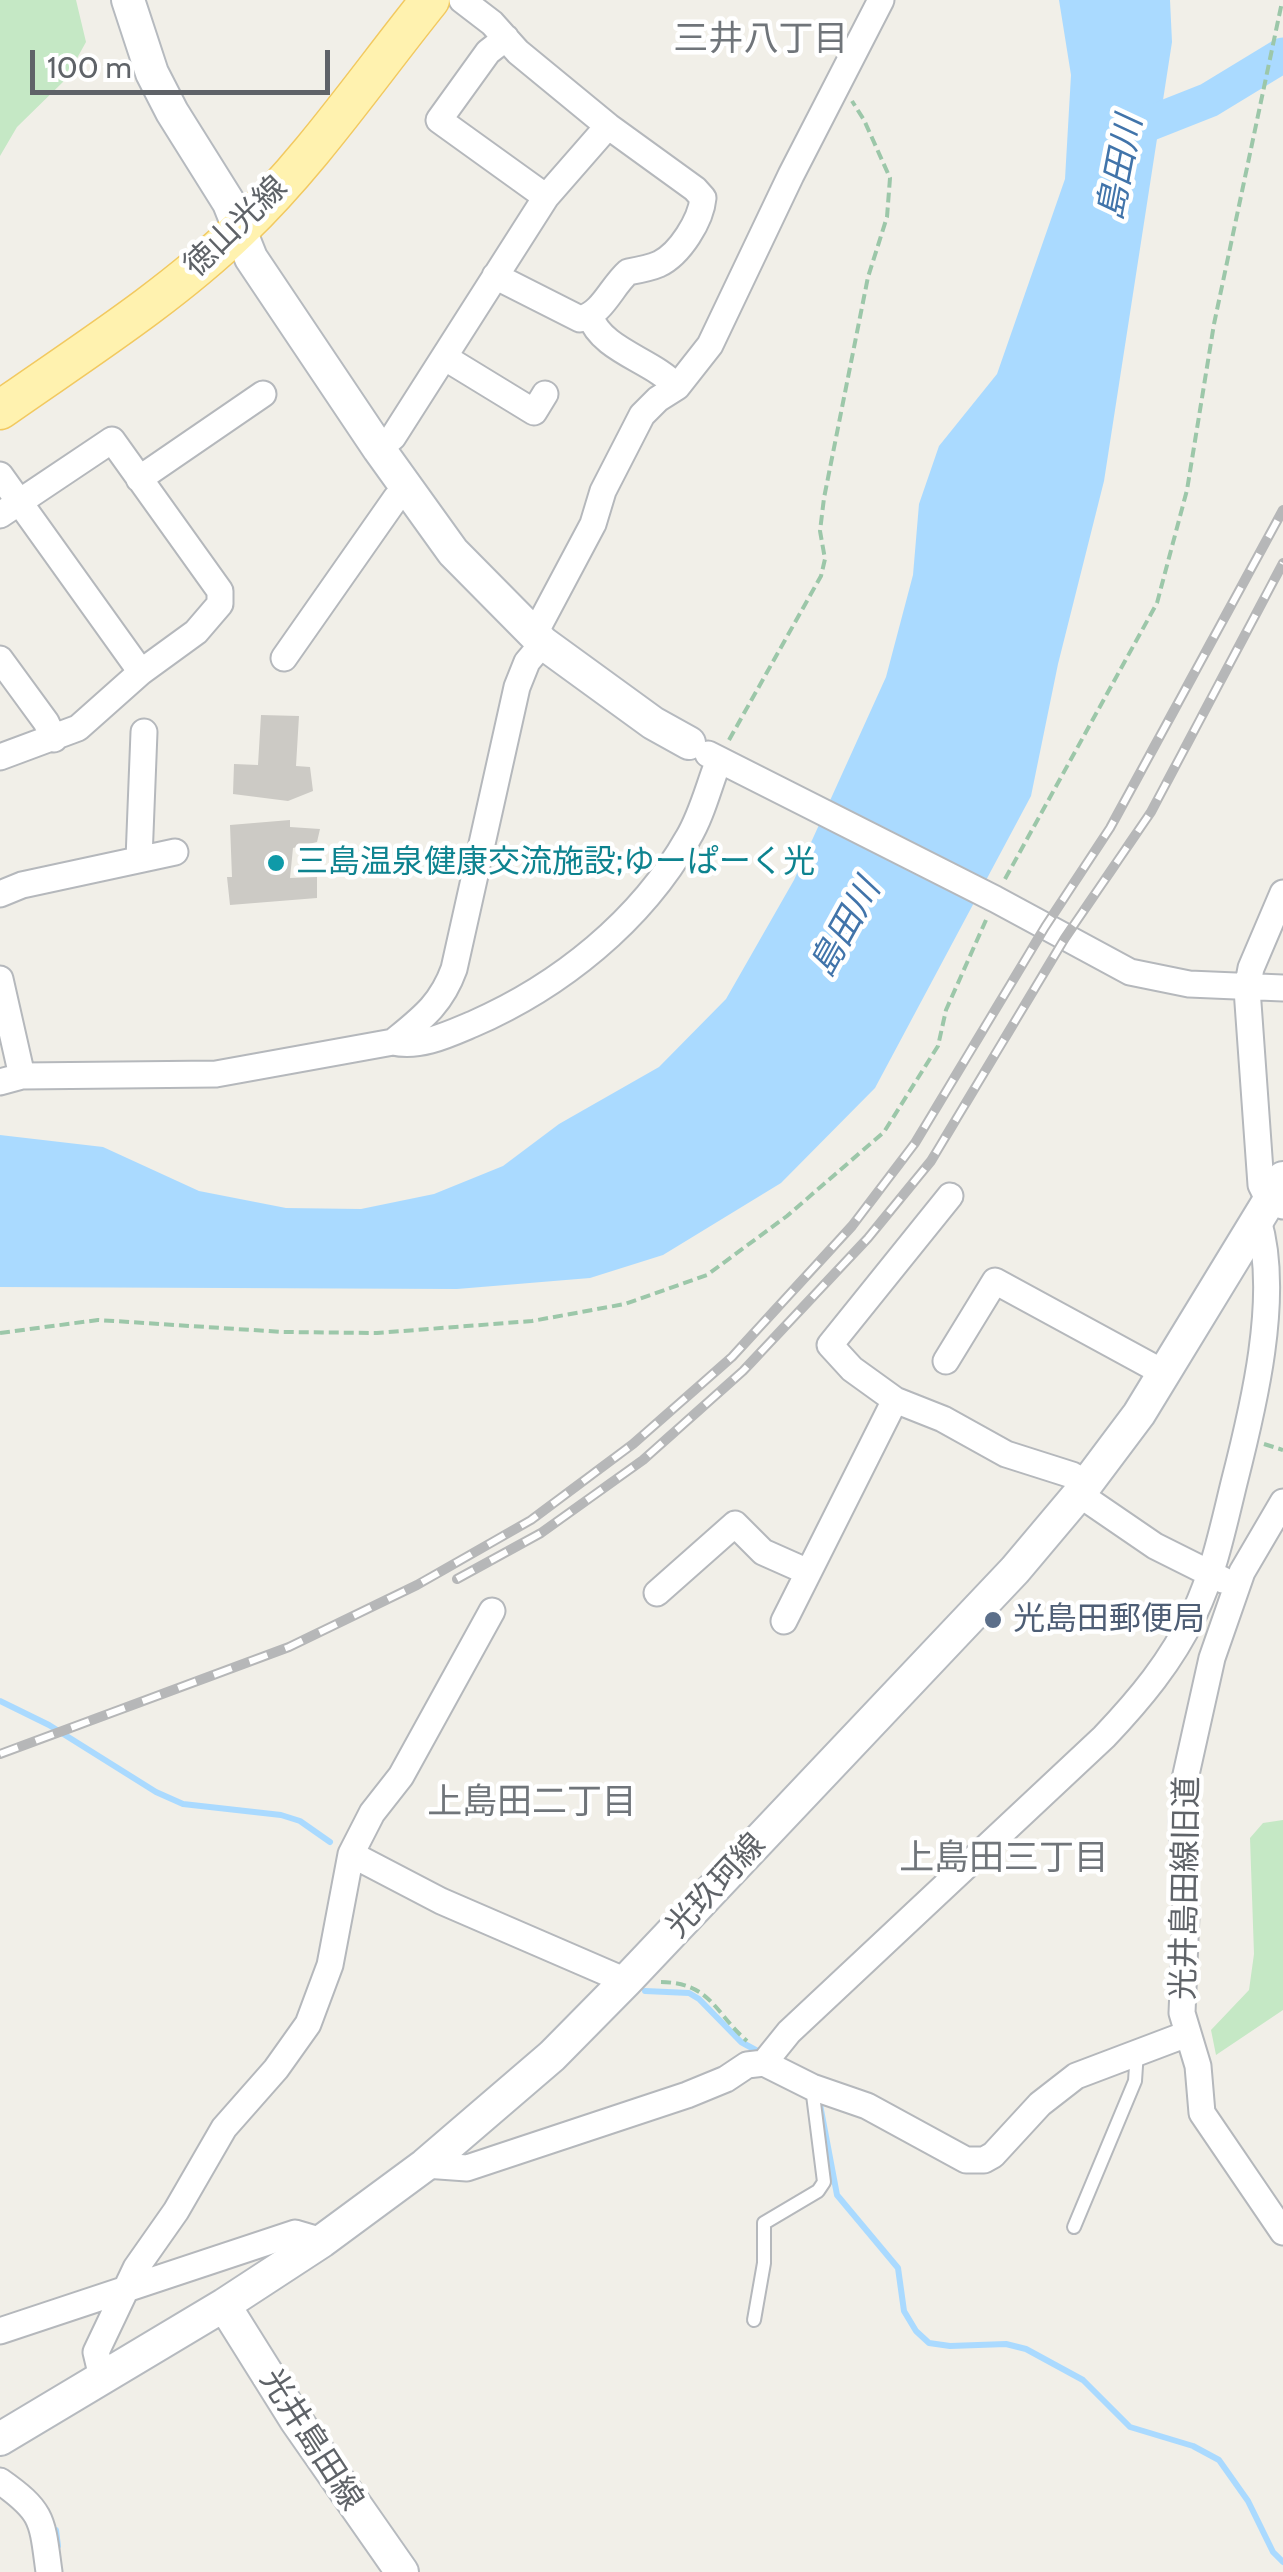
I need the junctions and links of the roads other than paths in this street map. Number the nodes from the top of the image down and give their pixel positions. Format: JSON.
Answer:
{"nodes":[{"id":1,"x":128,"y":0,"type":"edge"},
{"id":2,"x":430,"y":0,"type":"edge"},
{"id":3,"x":462,"y":0,"type":"edge"},
{"id":4,"x":880,"y":0,"type":"edge"},
{"id":5,"x":506,"y":38,"type":"junction"},
{"id":6,"x":608,"y":126,"type":"junction"},
{"id":7,"x":546,"y":197,"type":"junction"},
{"id":8,"x":240,"y":229,"type":"junction"},
{"id":9,"x":495,"y":276,"type":"junction"},
{"id":10,"x":590,"y":316,"type":"junction"},
{"id":11,"x":444,"y":357,"type":"junction"},
{"id":12,"x":676,"y":387,"type":"junction"},
{"id":13,"x":263,"y":394,"type":"dead end"},
{"id":14,"x":545,"y":394,"type":"dead end"},
{"id":15,"x":0,"y":410,"type":"edge"},
{"id":16,"x":379,"y":449,"type":"junction"},
{"id":17,"x":0,"y":475,"type":"edge"},
{"id":18,"x":140,"y":479,"type":"junction"},
{"id":19,"x":408,"y":490,"type":"junction"},
{"id":20,"x":10,"y":508,"type":"edge"},
{"id":21,"x":538,"y":639,"type":"junction"},
{"id":22,"x":284,"y":658,"type":"dead end"},
{"id":23,"x":0,"y":659,"type":"edge"},
{"id":24,"x":141,"y":672,"type":"junction"},
{"id":25,"x":144,"y":732,"type":"dead end"},
{"id":26,"x":54,"y":739,"type":"junction"},
{"id":27,"x":689,"y":743,"type":"joint"},
{"id":28,"x":0,"y":757,"type":"edge"},
{"id":29,"x":728,"y":765,"type":"junction"},
{"id":30,"x":175,"y":852,"type":"dead end"},
{"id":31,"x":139,"y":860,"type":"junction"},
{"id":32,"x":1283,"y":893,"type":"edge"},
{"id":33,"x":0,"y":894,"type":"edge"},
{"id":34,"x":0,"y":979,"type":"edge"},
{"id":35,"x":1248,"y":988,"type":"junction"},
{"id":36,"x":1283,"y":988,"type":"edge"},
{"id":37,"x":393,"y":1042,"type":"junction"},
{"id":38,"x":11,"y":1079,"type":"edge"},
{"id":39,"x":950,"y":1196,"type":"dead end"},
{"id":40,"x":1273,"y":1201,"type":"edge"},
{"id":41,"x":946,"y":1361,"type":"dead end"},
{"id":42,"x":1164,"y":1373,"type":"junction"},
{"id":43,"x":895,"y":1400,"type":"junction"},
{"id":44,"x":1083,"y":1489,"type":"junction"},
{"id":45,"x":1283,"y":1502,"type":"edge"},
{"id":46,"x":808,"y":1572,"type":"junction"},
{"id":47,"x":1211,"y":1575,"type":"junction"},
{"id":48,"x":1237,"y":1586,"type":"junction"},
{"id":49,"x":657,"y":1593,"type":"dead end"},
{"id":50,"x":492,"y":1611,"type":"dead end"},
{"id":51,"x":784,"y":1621,"type":"dead end"},
{"id":52,"x":351,"y":1854,"type":"junction"},
{"id":53,"x":626,"y":1981,"type":"junction"},
{"id":54,"x":1187,"y":2034,"type":"junction"},
{"id":55,"x":1137,"y":2052,"type":"junction"},
{"id":56,"x":768,"y":2056,"type":"junction"},
{"id":57,"x":812,"y":2087,"type":"junction"},
{"id":58,"x":425,"y":2165,"type":"junction"},
{"id":59,"x":1074,"y":2227,"type":"dead end"},
{"id":60,"x":1283,"y":2232,"type":"edge"},
{"id":61,"x":322,"y":2241,"type":"junction"},
{"id":62,"x":125,"y":2288,"type":"junction"},
{"id":63,"x":224,"y":2306,"type":"junction"},
{"id":64,"x":754,"y":2320,"type":"dead end"},
{"id":65,"x":0,"y":2331,"type":"edge"},
{"id":66,"x":102,"y":2376,"type":"junction"},
{"id":67,"x":0,"y":2438,"type":"edge"},
{"id":68,"x":0,"y":2481,"type":"edge"},
{"id":69,"x":49,"y":2572,"type":"edge"},
{"id":70,"x":402,"y":2572,"type":"edge"}],
"edges":[{"from":1,"to":8,"type":"main road"},
{"from":2,"to":8,"type":"main road","name":"徳山光線"},
{"from":3,"to":5,"type":"street"},
{"from":4,"to":12,"type":"street"},
{"from":5,"to":6,"type":"street"},
{"from":5,"to":7,"type":"street"},
{"from":6,"to":7,"type":"street"},
{"from":6,"to":10,"type":"street"},
{"from":7,"to":9,"type":"street"},
{"from":8,"to":15,"type":"main road","name":"徳山光線"},
{"from":8,"to":16,"type":"main road"},
{"from":9,"to":10,"type":"street"},
{"from":9,"to":11,"type":"street"},
{"from":10,"to":12,"type":"street"},
{"from":11,"to":14,"type":"street"},
{"from":11,"to":16,"type":"street"},
{"from":12,"to":21,"type":"street"},
{"from":13,"to":18,"type":"street"},
{"from":16,"to":19,"type":"main road"},
{"from":17,"to":20,"type":"street"},
{"from":18,"to":20,"type":"street"},
{"from":18,"to":24,"type":"street"},
{"from":19,"to":21,"type":"main road"},
{"from":19,"to":22,"type":"street"},
{"from":20,"to":24,"type":"street"},
{"from":21,"to":27,"type":"main road"},
{"from":21,"to":37,"type":"street"},
{"from":23,"to":26,"type":"street"},
{"from":24,"to":26,"type":"street"},
{"from":25,"to":31,"type":"street"},
{"from":26,"to":28,"type":"street"},
{"from":27,"to":29,"type":"street"},
{"from":29,"to":35,"type":"street"},
{"from":29,"to":37,"type":"street"},
{"from":30,"to":31,"type":"street"},
{"from":31,"to":33,"type":"street"},
{"from":32,"to":35,"type":"street"},
{"from":34,"to":38,"type":"street"},
{"from":35,"to":36,"type":"street"},
{"from":35,"to":40,"type":"street"},
{"from":37,"to":38,"type":"street"},
{"from":39,"to":43,"type":"street"},
{"from":40,"to":42,"type":"main road","name":"光玖珂線"},
{"from":40,"to":47,"type":"street"},
{"from":41,"to":42,"type":"street"},
{"from":42,"to":44,"type":"main road","name":"光玖珂線"},
{"from":43,"to":44,"type":"street"},
{"from":43,"to":46,"type":"street"},
{"from":44,"to":47,"type":"street"},
{"from":44,"to":53,"type":"main road","name":"光玖珂線"},
{"from":45,"to":48,"type":"street","name":"光井島田線旧道"},
{"from":46,"to":49,"type":"street"},
{"from":46,"to":51,"type":"street"},
{"from":47,"to":48,"type":"street"},
{"from":47,"to":56,"type":"street"},
{"from":48,"to":54,"type":"street","name":"光井島田線旧道"},
{"from":50,"to":52,"type":"street"},
{"from":52,"to":53,"type":"street"},
{"from":52,"to":62,"type":"street"},
{"from":53,"to":58,"type":"main road","name":"光玖珂線"},
{"from":54,"to":55,"type":"street"},
{"from":54,"to":60,"type":"street","name":"光井島田線旧道"},
{"from":55,"to":57,"type":"street"},
{"from":55,"to":59,"type":"lane"},
{"from":56,"to":57,"type":"street"},
{"from":56,"to":58,"type":"street"},
{"from":57,"to":64,"type":"lane"},
{"from":58,"to":61,"type":"main road","name":"光玖珂線"},
{"from":61,"to":62,"type":"street"},
{"from":61,"to":63,"type":"main road","name":"光玖珂線"},
{"from":62,"to":65,"type":"street"},
{"from":62,"to":66,"type":"street"},
{"from":63,"to":66,"type":"main road","name":"光玖珂線"},
{"from":63,"to":70,"type":"main road","name":"光井島田線"},
{"from":66,"to":67,"type":"main road","name":"光玖珂線"},
{"from":68,"to":69,"type":"street"}]}
